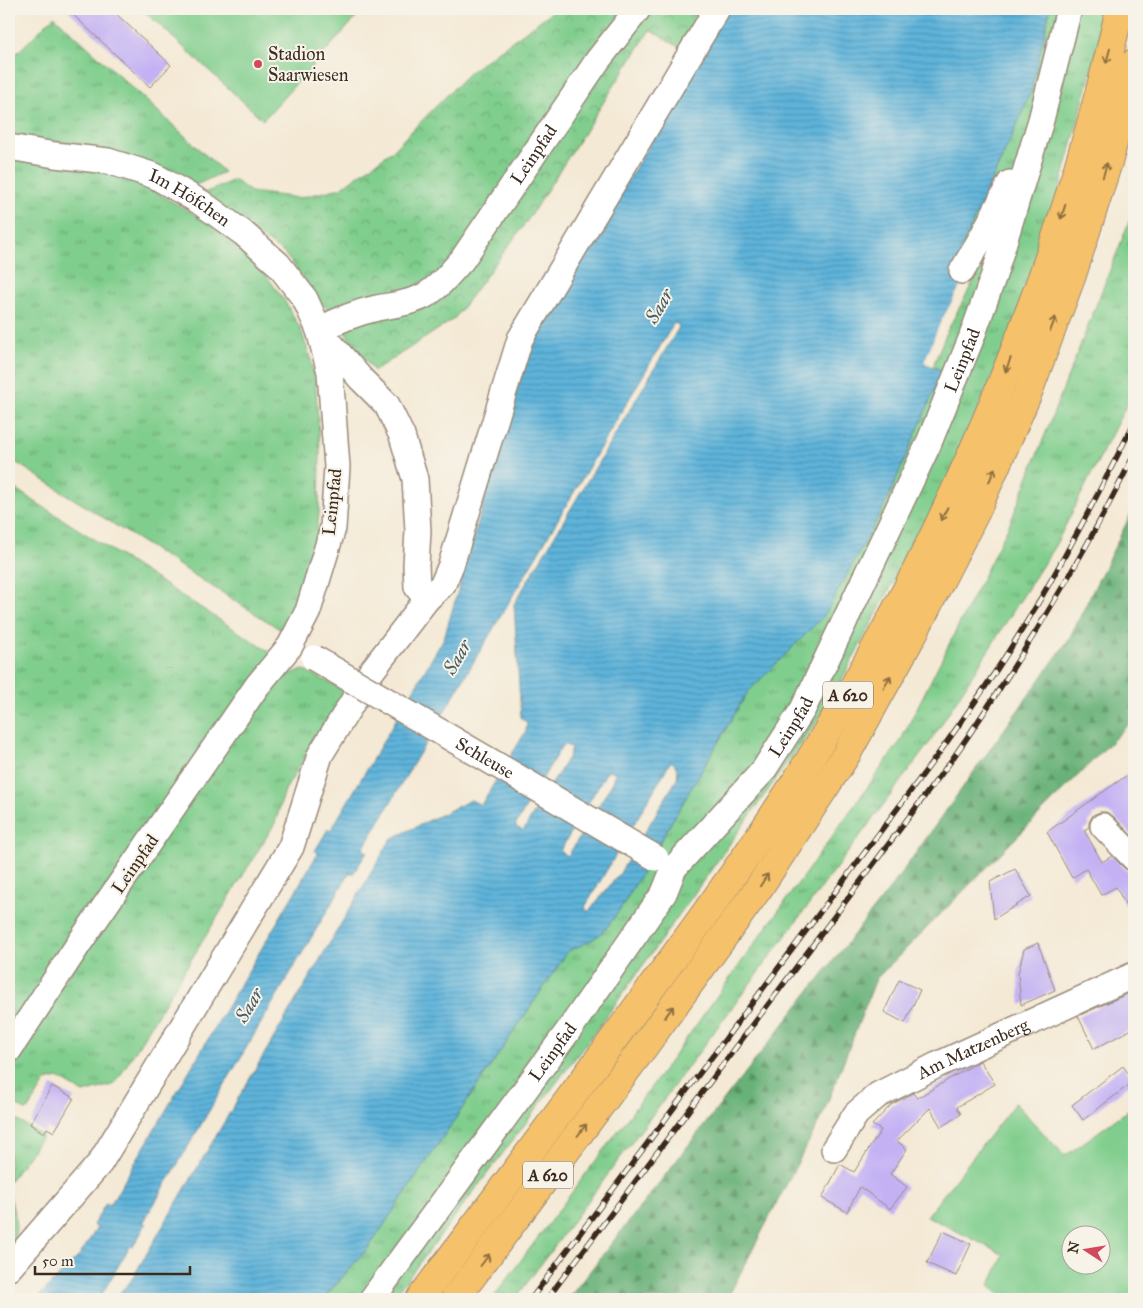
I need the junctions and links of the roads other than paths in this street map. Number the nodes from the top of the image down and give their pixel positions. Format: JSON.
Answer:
{"nodes":[{"id":1,"x":638,"y":9,"type":"edge"},
{"id":2,"x":717,"y":9,"type":"edge"},
{"id":3,"x":1069,"y":9,"type":"edge"},
{"id":4,"x":1120,"y":9,"type":"edge"},
{"id":5,"x":1134,"y":63,"type":"edge"},
{"id":6,"x":1041,"y":120,"type":"junction"},
{"id":7,"x":9,"y":147,"type":"edge"},
{"id":8,"x":962,"y":271,"type":"dead end"},
{"id":9,"x":319,"y":330,"type":"junction"},
{"id":10,"x":427,"y":599,"type":"junction"},
{"id":11,"x":290,"y":646,"type":"junction"},
{"id":12,"x":1103,"y":826,"type":"dead end"},
{"id":13,"x":1134,"y":858,"type":"edge"},
{"id":14,"x":665,"y":863,"type":"junction"},
{"id":15,"x":1134,"y":975,"type":"edge"},
{"id":16,"x":9,"y":1050,"type":"edge"},
{"id":17,"x":834,"y":1149,"type":"dead end"},
{"id":18,"x":403,"y":1258,"type":"junction"},
{"id":19,"x":9,"y":1268,"type":"edge"},
{"id":20,"x":358,"y":1299,"type":"edge"},
{"id":21,"x":372,"y":1299,"type":"edge"},
{"id":22,"x":420,"y":1299,"type":"edge"},
{"id":23,"x":455,"y":1299,"type":"edge"}],
"edges":[{"from":1,"to":9,"type":"street","name":"Leinpfad"},
{"from":2,"to":10,"type":"street"},
{"from":3,"to":6,"type":"street","name":"Leinpfad"},
{"from":4,"to":22,"type":"highway","number":"A 620","one_way":true},
{"from":23,"to":5,"type":"highway","number":"A 620","one_way":true},
{"from":6,"to":8,"type":"street"},
{"from":6,"to":14,"type":"street","name":"Leinpfad"},
{"from":7,"to":9,"type":"street","name":"Im Höfchen"},
{"from":9,"to":10,"type":"street"},
{"from":9,"to":11,"type":"street","name":"Leinpfad"},
{"from":10,"to":19,"type":"street"},
{"from":11,"to":14,"type":"street","name":"Schleuse","bridge":true},
{"from":11,"to":16,"type":"street","name":"Leinpfad"},
{"from":12,"to":13,"type":"street"},
{"from":14,"to":18,"type":"street","name":"Leinpfad"},
{"from":15,"to":17,"type":"street","name":"Am Matzenberg"},
{"from":18,"to":20,"type":"street"},
{"from":18,"to":21,"type":"street","name":"Leinpfad"}]}
